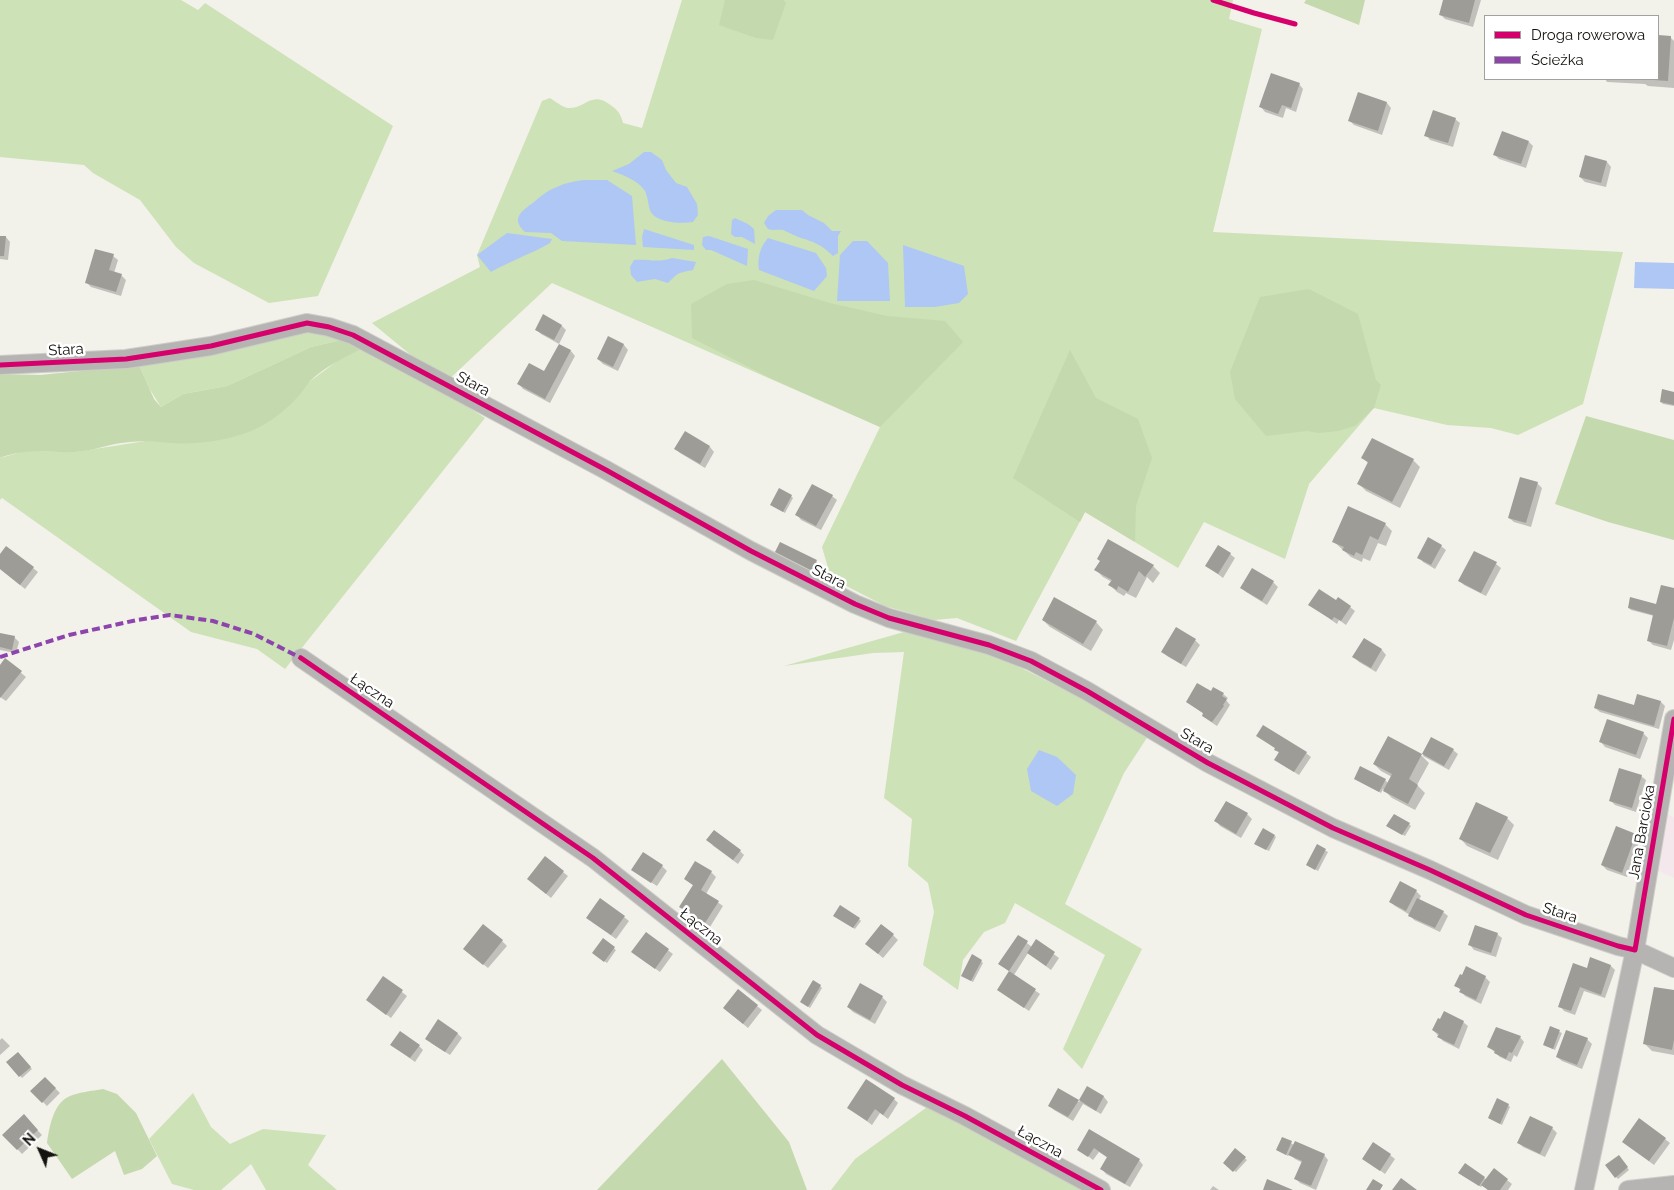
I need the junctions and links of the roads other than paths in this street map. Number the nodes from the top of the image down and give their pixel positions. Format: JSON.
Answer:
{"nodes":[{"id":1,"x":0,"y":365,"type":"edge"},
{"id":2,"x":302,"y":658,"type":"dead end"},
{"id":3,"x":1674,"y":718,"type":"edge"},
{"id":4,"x":1635,"y":950,"type":"junction"},
{"id":5,"x":1674,"y":968,"type":"edge"},
{"id":6,"x":1674,"y":1185,"type":"edge"},
{"id":7,"x":1101,"y":1190,"type":"edge"},
{"id":8,"x":1584,"y":1190,"type":"edge"},
{"id":9,"x":1628,"y":1190,"type":"edge"}],
"edges":[{"from":1,"to":4,"type":"street","name":"Stara"},
{"from":2,"to":7,"type":"street","name":"Łączna"},
{"from":3,"to":4,"type":"street","name":"Jana Barcioka"},
{"from":4,"to":5,"type":"street","name":"Stara"},
{"from":4,"to":8,"type":"street","name":"Jana Barcioka"},
{"from":6,"to":9,"type":"street"}]}
